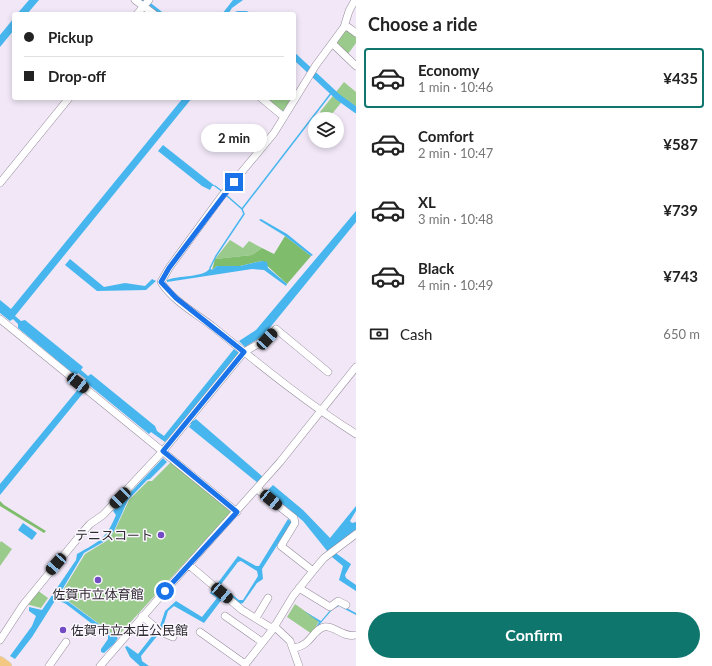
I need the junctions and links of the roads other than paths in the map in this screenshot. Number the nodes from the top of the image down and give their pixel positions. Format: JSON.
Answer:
{"nodes":[{"id":1,"x":135,"y":0,"type":"edge"},
{"id":2,"x":355,"y":0,"type":"edge"},
{"id":3,"x":147,"y":3,"type":"edge"},
{"id":4,"x":139,"y":12,"type":"edge"},
{"id":5,"x":153,"y":12,"type":"edge"},
{"id":6,"x":344,"y":27,"type":"junction"},
{"id":7,"x":356,"y":33,"type":"edge"},
{"id":8,"x":333,"y":44,"type":"junction"},
{"id":9,"x":356,"y":66,"type":"edge"},
{"id":10,"x":296,"y":97,"type":"edge"},
{"id":11,"x":67,"y":100,"type":"edge"},
{"id":12,"x":263,"y":100,"type":"edge"},
{"id":13,"x":294,"y":100,"type":"edge"},
{"id":14,"x":284,"y":117,"type":"junction"},
{"id":15,"x":0,"y":183,"type":"edge"},
{"id":16,"x":0,"y":319,"type":"edge"},
{"id":17,"x":244,"y":352,"type":"junction"},
{"id":18,"x":356,"y":368,"type":"edge"},
{"id":19,"x":328,"y":372,"type":"dead end"},
{"id":20,"x":321,"y":412,"type":"junction"},
{"id":21,"x":356,"y":434,"type":"edge"},
{"id":22,"x":163,"y":451,"type":"junction"},
{"id":23,"x":257,"y":489,"type":"junction"},
{"id":24,"x":237,"y":512,"type":"junction"},
{"id":25,"x":355,"y":537,"type":"edge"},
{"id":26,"x":189,"y":565,"type":"junction"},
{"id":27,"x":313,"y":571,"type":"junction"},
{"id":28,"x":299,"y":588,"type":"junction"},
{"id":29,"x":268,"y":598,"type":"dead end"},
{"id":30,"x":346,"y":605,"type":"dead end"},
{"id":31,"x":142,"y":616,"type":"junction"},
{"id":32,"x":224,"y":616,"type":"dead end"},
{"id":33,"x":256,"y":618,"type":"junction"},
{"id":34,"x":273,"y":627,"type":"junction"},
{"id":35,"x":200,"y":632,"type":"dead end"},
{"id":36,"x":356,"y":635,"type":"edge"},
{"id":37,"x":173,"y":637,"type":"dead end"},
{"id":38,"x":0,"y":640,"type":"edge"},
{"id":39,"x":66,"y":642,"type":"dead end"},
{"id":40,"x":262,"y":642,"type":"junction"},
{"id":41,"x":294,"y":648,"type":"junction"},
{"id":42,"x":0,"y":661,"type":"edge"},
{"id":43,"x":245,"y":665,"type":"edge"},
{"id":44,"x":7,"y":666,"type":"edge"},
{"id":45,"x":49,"y":666,"type":"edge"},
{"id":46,"x":100,"y":666,"type":"edge"},
{"id":47,"x":299,"y":666,"type":"edge"}],
"edges":[{"from":1,"to":3,"type":"street"},
{"from":2,"to":6,"type":"street"},
{"from":3,"to":4,"type":"street"},
{"from":3,"to":5,"type":"street"},
{"from":6,"to":7,"type":"street"},
{"from":6,"to":8,"type":"street"},
{"from":8,"to":9,"type":"street"},
{"from":8,"to":10,"type":"street"},
{"from":11,"to":15,"type":"street"},
{"from":12,"to":14,"type":"street"},
{"from":13,"to":14,"type":"street"},
{"from":14,"to":17,"type":"street"},
{"from":16,"to":22,"type":"street"},
{"from":17,"to":19,"type":"street"},
{"from":17,"to":20,"type":"street"},
{"from":17,"to":22,"type":"street"},
{"from":18,"to":20,"type":"street"},
{"from":20,"to":21,"type":"street"},
{"from":20,"to":23,"type":"street"},
{"from":22,"to":24,"type":"street"},
{"from":22,"to":38,"type":"street"},
{"from":23,"to":24,"type":"street"},
{"from":23,"to":27,"type":"street"},
{"from":24,"to":26,"type":"street"},
{"from":25,"to":27,"type":"street"},
{"from":26,"to":31,"type":"street"},
{"from":26,"to":33,"type":"street"},
{"from":27,"to":28,"type":"street"},
{"from":28,"to":30,"type":"street"},
{"from":28,"to":34,"type":"street"},
{"from":29,"to":33,"type":"street"},
{"from":31,"to":37,"type":"street"},
{"from":31,"to":46,"type":"street"},
{"from":32,"to":40,"type":"street"},
{"from":33,"to":34,"type":"street"},
{"from":34,"to":40,"type":"street"},
{"from":34,"to":41,"type":"street"},
{"from":35,"to":43,"type":"street"},
{"from":36,"to":41,"type":"street"},
{"from":39,"to":45,"type":"street"},
{"from":40,"to":43,"type":"street"},
{"from":41,"to":47,"type":"street"},
{"from":42,"to":44,"type":"main road"}]}
